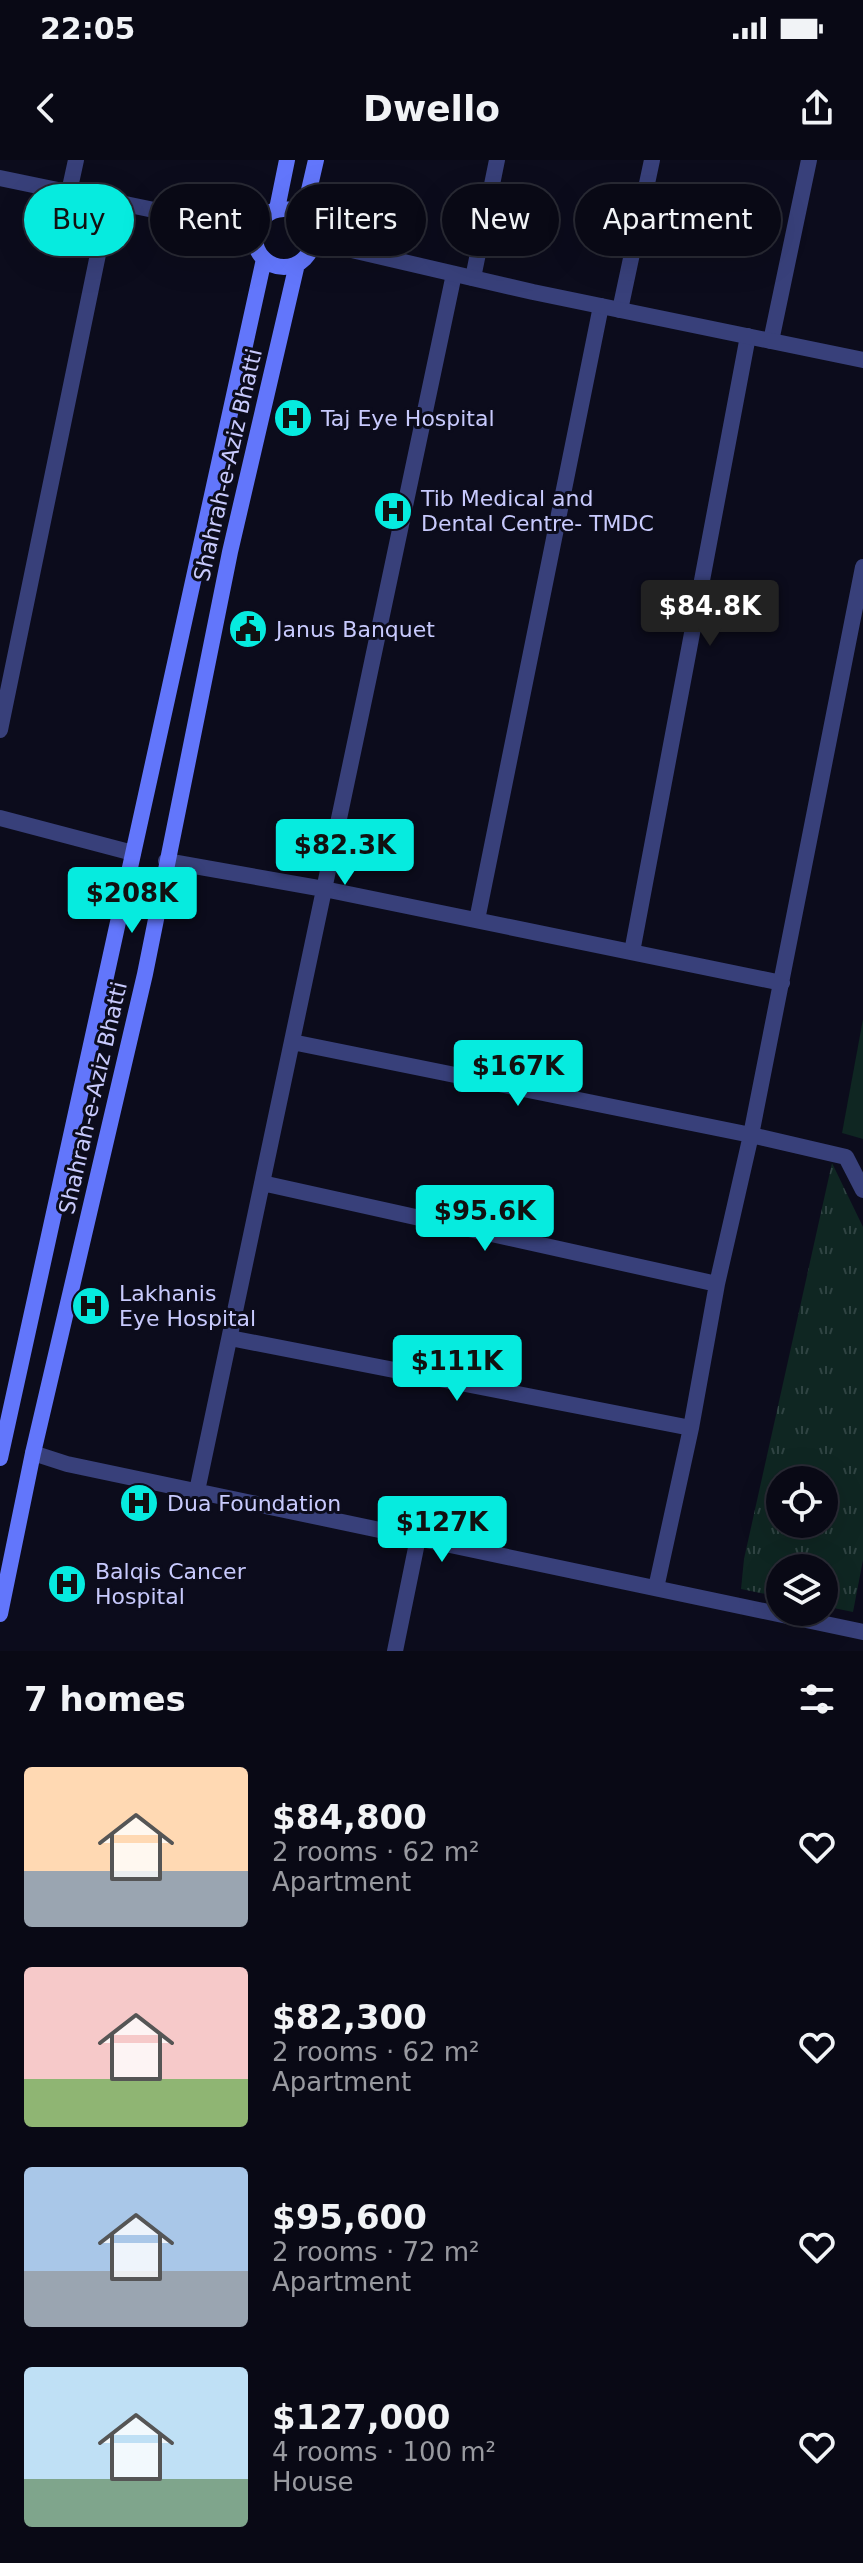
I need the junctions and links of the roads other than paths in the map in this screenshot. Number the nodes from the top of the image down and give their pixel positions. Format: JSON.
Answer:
{"nodes":[{"id":1,"x":76,"y":160,"type":"edge"},
{"id":2,"x":287,"y":160,"type":"edge"},
{"id":3,"x":316,"y":160,"type":"edge"},
{"id":4,"x":497,"y":160,"type":"edge"},
{"id":5,"x":652,"y":160,"type":"edge"},
{"id":6,"x":809,"y":160,"type":"edge"},
{"id":7,"x":0,"y":178,"type":"edge"},
{"id":8,"x":30,"y":184,"type":"edge"},
{"id":9,"x":71,"y":184,"type":"edge"},
{"id":10,"x":310,"y":184,"type":"edge"},
{"id":11,"x":277,"y":209,"type":"junction"},
{"id":12,"x":286,"y":209,"type":"edge"},
{"id":13,"x":270,"y":213,"type":"edge"},
{"id":14,"x":98,"y":256,"type":"edge"},
{"id":15,"x":262,"y":256,"type":"edge"},
{"id":16,"x":306,"y":256,"type":"edge"},
{"id":17,"x":377,"y":256,"type":"edge"},
{"id":18,"x":264,"y":259,"type":"junction"},
{"id":19,"x":297,"y":264,"type":"junction"},
{"id":20,"x":454,"y":274,"type":"junction"},
{"id":21,"x":473,"y":278,"type":"junction"},
{"id":22,"x":601,"y":306,"type":"junction"},
{"id":23,"x":620,"y":310,"type":"junction"},
{"id":24,"x":748,"y":336,"type":"junction"},
{"id":25,"x":771,"y":341,"type":"junction"},
{"id":26,"x":863,"y":360,"type":"edge"},
{"id":27,"x":863,"y":567,"type":"edge"},
{"id":28,"x":857,"y":641,"type":"edge"},
{"id":29,"x":0,"y":730,"type":"edge"},
{"id":30,"x":0,"y":818,"type":"edge"},
{"id":31,"x":133,"y":853,"type":"junction"},
{"id":32,"x":166,"y":861,"type":"junction"},
{"id":33,"x":324,"y":889,"type":"junction"},
{"id":34,"x":477,"y":920,"type":"junction"},
{"id":35,"x":632,"y":952,"type":"junction"},
{"id":36,"x":782,"y":983,"type":"junction"},
{"id":37,"x":292,"y":1042,"type":"junction"},
{"id":38,"x":751,"y":1135,"type":"junction"},
{"id":39,"x":262,"y":1183,"type":"junction"},
{"id":40,"x":863,"y":1190,"type":"edge"},
{"id":41,"x":717,"y":1284,"type":"junction"},
{"id":42,"x":230,"y":1338,"type":"junction"},
{"id":43,"x":691,"y":1428,"type":"junction"},
{"id":44,"x":33,"y":1453,"type":"junction"},
{"id":45,"x":0,"y":1455,"type":"edge"},
{"id":46,"x":197,"y":1491,"type":"junction"},
{"id":47,"x":418,"y":1538,"type":"junction"},
{"id":48,"x":656,"y":1588,"type":"junction"},
{"id":49,"x":0,"y":1614,"type":"edge"},
{"id":50,"x":863,"y":1632,"type":"edge"},
{"id":51,"x":395,"y":1651,"type":"edge"}],
"edges":[{"from":1,"to":9,"type":"street"},
{"from":2,"to":11,"type":"main road"},
{"from":3,"to":10,"type":"main road"},
{"from":4,"to":21,"type":"street"},
{"from":5,"to":23,"type":"street"},
{"from":6,"to":25,"type":"street"},
{"from":7,"to":8,"type":"street"},
{"from":11,"to":12,"type":"main road"},
{"from":11,"to":13,"type":"main road"},
{"from":14,"to":29,"type":"street"},
{"from":15,"to":18,"type":"main road"},
{"from":16,"to":19,"type":"main road"},
{"from":17,"to":20,"type":"street"},
{"from":18,"to":19,"type":"main road"},
{"from":18,"to":31,"type":"main road","name":"Shahrah-e-Aziz Bhatti"},
{"from":19,"to":32,"type":"main road","name":"Shahrah-e-Aziz Bhatti"},
{"from":20,"to":21,"type":"street"},
{"from":20,"to":33,"type":"street"},
{"from":21,"to":22,"type":"street"},
{"from":22,"to":23,"type":"street"},
{"from":22,"to":34,"type":"street"},
{"from":23,"to":24,"type":"street"},
{"from":24,"to":25,"type":"street"},
{"from":24,"to":35,"type":"street"},
{"from":25,"to":26,"type":"street"},
{"from":27,"to":28,"type":"street"},
{"from":28,"to":36,"type":"street"},
{"from":30,"to":31,"type":"street"},
{"from":31,"to":45,"type":"main road","name":"Shahrah-e-Aziz Bhatti"},
{"from":32,"to":33,"type":"street"},
{"from":32,"to":44,"type":"main road","name":"Shahrah-e-Aziz Bhatti"},
{"from":33,"to":34,"type":"street"},
{"from":33,"to":37,"type":"street"},
{"from":34,"to":35,"type":"street"},
{"from":35,"to":36,"type":"street"},
{"from":36,"to":38,"type":"street"},
{"from":37,"to":38,"type":"street"},
{"from":37,"to":39,"type":"street"},
{"from":38,"to":40,"type":"street"},
{"from":38,"to":41,"type":"street"},
{"from":39,"to":41,"type":"street"},
{"from":39,"to":42,"type":"street"},
{"from":41,"to":43,"type":"street"},
{"from":42,"to":43,"type":"street"},
{"from":42,"to":46,"type":"street"},
{"from":43,"to":48,"type":"street"},
{"from":44,"to":46,"type":"street"},
{"from":44,"to":49,"type":"main road","name":"Shahrah-e-Aziz Bhatti"},
{"from":46,"to":47,"type":"street"},
{"from":47,"to":48,"type":"street"},
{"from":47,"to":51,"type":"street"},
{"from":48,"to":50,"type":"street"}]}
